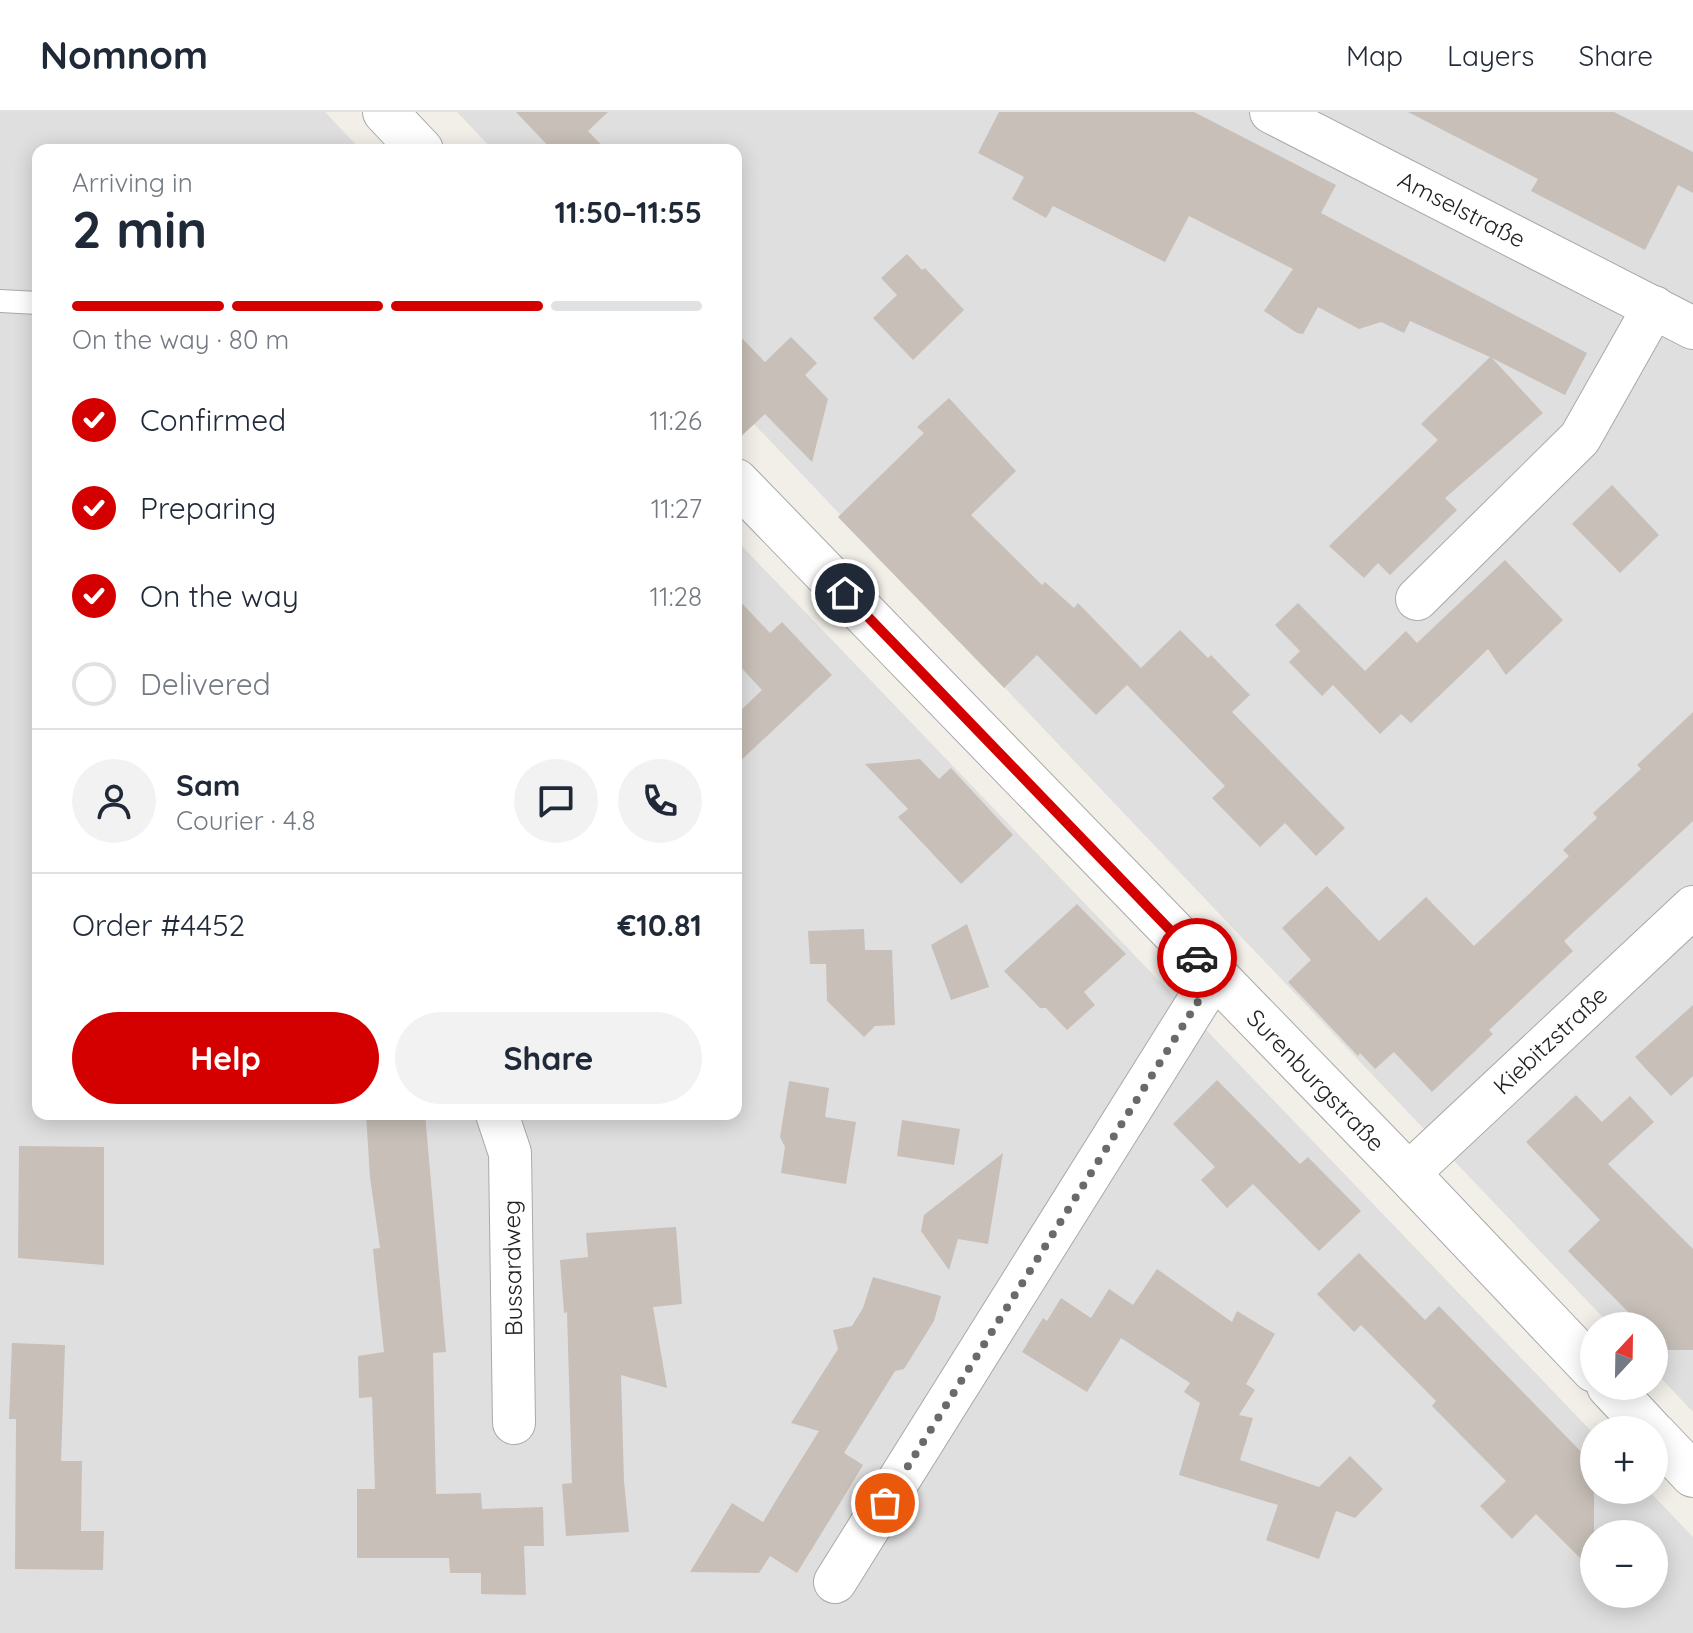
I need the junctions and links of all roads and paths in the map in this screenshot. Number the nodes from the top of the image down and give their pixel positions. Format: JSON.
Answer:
{"nodes":[{"id":1,"x":385,"y":112,"type":"edge"},
{"id":2,"x":1271,"y":112,"type":"edge"},
{"id":3,"x":415,"y":144,"type":"edge"},
{"id":4,"x":0,"y":301,"type":"edge"},
{"id":5,"x":32,"y":303,"type":"edge"},
{"id":6,"x":1654,"y":307,"type":"junction"},
{"id":7,"x":1693,"y":328,"type":"edge"},
{"id":8,"x":742,"y":487,"type":"edge"},
{"id":9,"x":1417,"y":599,"type":"dead end"},
{"id":10,"x":1693,"y":907,"type":"edge"},
{"id":11,"x":1214,"y":976,"type":"junction"},
{"id":12,"x":499,"y":1120,"type":"edge"},
{"id":13,"x":1408,"y":1174,"type":"junction"},
{"id":14,"x":1580,"y":1355,"type":"edge"},
{"id":15,"x":1622,"y":1400,"type":"edge"},
{"id":16,"x":1637,"y":1416,"type":"edge"},
{"id":17,"x":514,"y":1423,"type":"dead end"},
{"id":18,"x":1668,"y":1449,"type":"edge"},
{"id":19,"x":1693,"y":1475,"type":"edge"},
{"id":20,"x":835,"y":1582,"type":"dead end"}],
"edges":[{"from":1,"to":3,"type":"street"},
{"from":2,"to":6,"type":"street","name":"Amselstraße"},
{"from":4,"to":5,"type":"lane"},
{"from":6,"to":7,"type":"street","name":"Amselstraße"},
{"from":6,"to":9,"type":"street"},
{"from":8,"to":11,"type":"street","name":"Surenburgstraße"},
{"from":10,"to":13,"type":"street","name":"Kiebitzstraße"},
{"from":11,"to":13,"type":"street","name":"Surenburgstraße"},
{"from":11,"to":20,"type":"street"},
{"from":12,"to":17,"type":"street","name":"Bussardweg"},
{"from":13,"to":14,"type":"street","name":"Surenburgstraße"},
{"from":15,"to":16,"type":"street"},
{"from":18,"to":19,"type":"street"}]}
